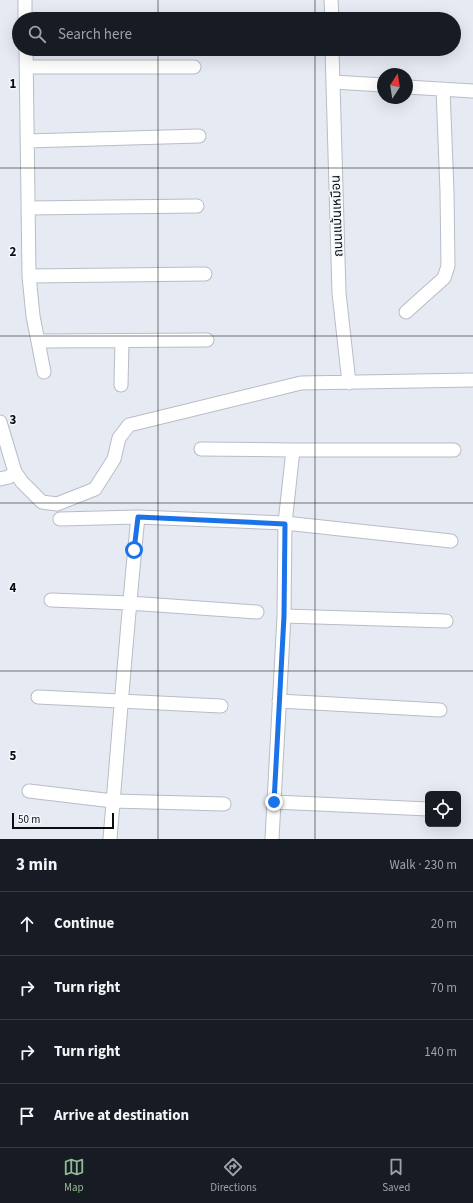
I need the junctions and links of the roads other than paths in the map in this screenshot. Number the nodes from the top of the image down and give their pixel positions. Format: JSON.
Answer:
{"nodes":[{"id":1,"x":25,"y":0,"type":"edge"},
{"id":2,"x":331,"y":0,"type":"edge"},
{"id":3,"x":25,"y":12,"type":"edge"},
{"id":4,"x":332,"y":12,"type":"edge"},
{"id":5,"x":26,"y":56,"type":"edge"},
{"id":6,"x":332,"y":56,"type":"edge"},
{"id":7,"x":26,"y":67,"type":"junction"},
{"id":8,"x":194,"y":67,"type":"dead end"},
{"id":9,"x":333,"y":82,"type":"junction"},
{"id":10,"x":377,"y":85,"type":"edge"},
{"id":11,"x":413,"y":88,"type":"edge"},
{"id":12,"x":442,"y":90,"type":"junction"},
{"id":13,"x":473,"y":91,"type":"edge"},
{"id":14,"x":199,"y":136,"type":"dead end"},
{"id":15,"x":27,"y":141,"type":"junction"},
{"id":16,"x":197,"y":206,"type":"dead end"},
{"id":17,"x":28,"y":208,"type":"junction"},
{"id":18,"x":205,"y":274,"type":"dead end"},
{"id":19,"x":29,"y":276,"type":"junction"},
{"id":20,"x":406,"y":312,"type":"dead end"},
{"id":21,"x":207,"y":340,"type":"dead end"},
{"id":22,"x":38,"y":341,"type":"junction"},
{"id":23,"x":122,"y":341,"type":"junction"},
{"id":24,"x":44,"y":372,"type":"dead end"},
{"id":25,"x":473,"y":380,"type":"edge"},
{"id":26,"x":349,"y":383,"type":"junction"},
{"id":27,"x":121,"y":385,"type":"dead end"},
{"id":28,"x":0,"y":422,"type":"edge"},
{"id":29,"x":201,"y":449,"type":"dead end"},
{"id":30,"x":293,"y":450,"type":"junction"},
{"id":31,"x":454,"y":450,"type":"dead end"},
{"id":32,"x":15,"y":472,"type":"junction"},
{"id":33,"x":0,"y":479,"type":"edge"},
{"id":34,"x":138,"y":517,"type":"junction"},
{"id":35,"x":60,"y":518,"type":"dead end"},
{"id":36,"x":285,"y":524,"type":"junction"},
{"id":37,"x":451,"y":541,"type":"dead end"},
{"id":38,"x":51,"y":600,"type":"dead end"},
{"id":39,"x":129,"y":603,"type":"junction"},
{"id":40,"x":257,"y":612,"type":"dead end"},
{"id":41,"x":284,"y":616,"type":"junction"},
{"id":42,"x":446,"y":621,"type":"dead end"},
{"id":43,"x":38,"y":698,"type":"dead end"},
{"id":44,"x":279,"y":701,"type":"junction"},
{"id":45,"x":121,"y":702,"type":"junction"},
{"id":46,"x":221,"y":706,"type":"dead end"},
{"id":47,"x":440,"y":710,"type":"dead end"},
{"id":48,"x":29,"y":792,"type":"dead end"},
{"id":49,"x":113,"y":802,"type":"junction"},
{"id":50,"x":274,"y":802,"type":"junction"},
{"id":51,"x":224,"y":804,"type":"dead end"},
{"id":52,"x":425,"y":808,"type":"edge"},
{"id":53,"x":110,"y":839,"type":"edge"},
{"id":54,"x":272,"y":839,"type":"edge"}],
"edges":[{"from":1,"to":3,"type":"street"},
{"from":2,"to":4,"type":"street"},
{"from":5,"to":7,"type":"street"},
{"from":6,"to":9,"type":"street","name":"ถนนแม้นเหมือน"},
{"from":7,"to":8,"type":"street"},
{"from":7,"to":15,"type":"street"},
{"from":9,"to":10,"type":"street"},
{"from":9,"to":26,"type":"street","name":"ถนนแม้นเหมือน"},
{"from":11,"to":12,"type":"street"},
{"from":12,"to":13,"type":"street"},
{"from":12,"to":20,"type":"street"},
{"from":14,"to":15,"type":"street"},
{"from":15,"to":17,"type":"street"},
{"from":16,"to":17,"type":"street"},
{"from":17,"to":19,"type":"street"},
{"from":18,"to":19,"type":"street"},
{"from":19,"to":22,"type":"street"},
{"from":21,"to":23,"type":"street"},
{"from":22,"to":23,"type":"street"},
{"from":22,"to":24,"type":"street"},
{"from":23,"to":27,"type":"street"},
{"from":25,"to":26,"type":"street"},
{"from":26,"to":32,"type":"street"},
{"from":28,"to":32,"type":"street"},
{"from":29,"to":30,"type":"street"},
{"from":30,"to":31,"type":"street"},
{"from":30,"to":36,"type":"street"},
{"from":32,"to":33,"type":"street"},
{"from":34,"to":35,"type":"street"},
{"from":34,"to":36,"type":"street"},
{"from":34,"to":39,"type":"street"},
{"from":36,"to":37,"type":"street"},
{"from":36,"to":41,"type":"street"},
{"from":38,"to":39,"type":"street"},
{"from":39,"to":40,"type":"street"},
{"from":39,"to":45,"type":"street"},
{"from":41,"to":42,"type":"street"},
{"from":41,"to":44,"type":"street"},
{"from":43,"to":45,"type":"street"},
{"from":44,"to":47,"type":"street"},
{"from":44,"to":50,"type":"street"},
{"from":45,"to":46,"type":"street"},
{"from":45,"to":49,"type":"street"},
{"from":48,"to":49,"type":"street"},
{"from":49,"to":51,"type":"street"},
{"from":49,"to":53,"type":"street"},
{"from":50,"to":52,"type":"street"},
{"from":50,"to":54,"type":"street"}]}
